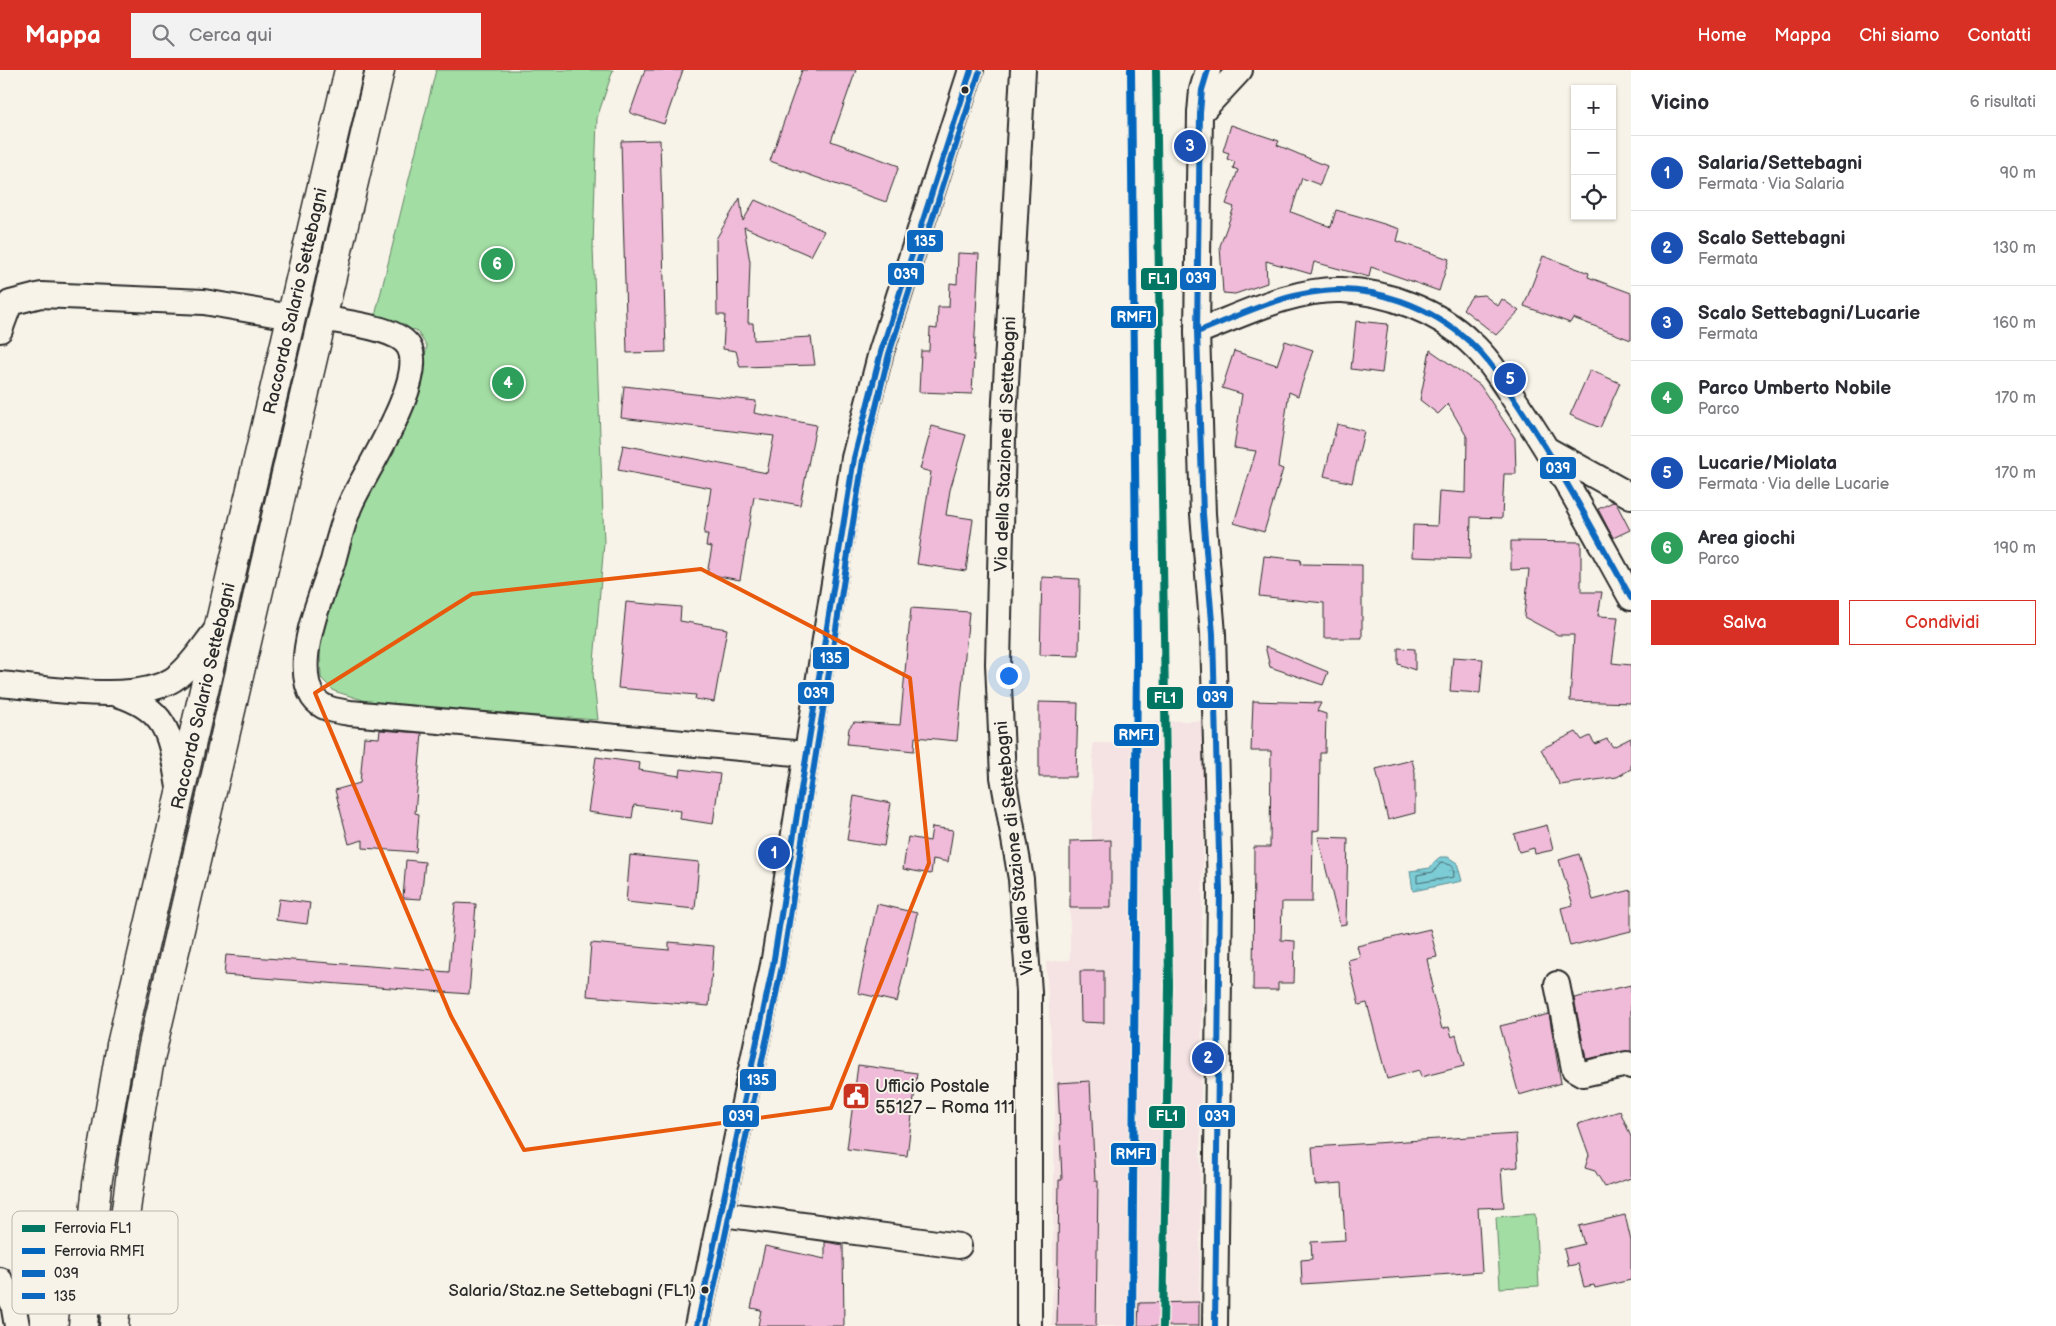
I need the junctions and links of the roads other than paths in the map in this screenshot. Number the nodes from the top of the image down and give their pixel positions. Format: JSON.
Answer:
{"nodes":[{"id":1,"x":349,"y":70,"type":"edge"},
{"id":2,"x":380,"y":70,"type":"edge"},
{"id":3,"x":971,"y":70,"type":"edge"},
{"id":4,"x":1023,"y":70,"type":"edge"},
{"id":5,"x":1208,"y":70,"type":"edge"},
{"id":6,"x":1240,"y":70,"type":"edge"},
{"id":7,"x":1200,"y":113,"type":"junction"},
{"id":8,"x":291,"y":317,"type":"junction"},
{"id":9,"x":322,"y":318,"type":"junction"},
{"id":10,"x":0,"y":330,"type":"edge"},
{"id":11,"x":1197,"y":332,"type":"junction"},
{"id":12,"x":1549,"y":450,"type":"junction"},
{"id":13,"x":1631,"y":496,"type":"edge"},
{"id":14,"x":1631,"y":598,"type":"edge"},
{"id":15,"x":218,"y":628,"type":"junction"},
{"id":16,"x":0,"y":684,"type":"edge"},
{"id":17,"x":113,"y":693,"type":"junction"},
{"id":18,"x":806,"y":754,"type":"junction"},
{"id":19,"x":180,"y":794,"type":"junction"},
{"id":20,"x":1557,"y":984,"type":"dead end"},
{"id":21,"x":1631,"y":1066,"type":"edge"},
{"id":22,"x":93,"y":1211,"type":"edge"},
{"id":23,"x":125,"y":1211,"type":"edge"},
{"id":24,"x":722,"y":1214,"type":"junction"},
{"id":25,"x":959,"y":1246,"type":"dead end"},
{"id":26,"x":0,"y":1280,"type":"edge"},
{"id":27,"x":12,"y":1300,"type":"edge"},
{"id":28,"x":697,"y":1326,"type":"edge"},
{"id":29,"x":1029,"y":1326,"type":"edge"},
{"id":30,"x":1215,"y":1326,"type":"edge"}],
"edges":[{"from":1,"to":8,"type":"main road","name":"Raccordo Salario Settebagni"},
{"from":2,"to":9,"type":"main road","name":"Raccordo Salario Settebagni"},
{"from":3,"to":18,"type":"street"},
{"from":4,"to":29,"type":"street","name":"Via della Stazione di Settebagni"},
{"from":5,"to":7,"type":"street"},
{"from":6,"to":7,"type":"street"},
{"from":7,"to":11,"type":"street"},
{"from":8,"to":10,"type":"street"},
{"from":8,"to":15,"type":"main road","name":"Raccordo Salario Settebagni"},
{"from":9,"to":18,"type":"street"},
{"from":9,"to":23,"type":"main road","name":"Raccordo Salario Settebagni"},
{"from":11,"to":12,"type":"street"},
{"from":11,"to":30,"type":"street"},
{"from":12,"to":13,"type":"street"},
{"from":12,"to":14,"type":"street"},
{"from":15,"to":17,"type":"street"},
{"from":15,"to":19,"type":"main road","name":"Raccordo Salario Settebagni"},
{"from":16,"to":17,"type":"street"},
{"from":17,"to":19,"type":"street"},
{"from":18,"to":24,"type":"street"},
{"from":19,"to":22,"type":"main road","name":"Raccordo Salario Settebagni"},
{"from":20,"to":21,"type":"street"},
{"from":24,"to":25,"type":"street"},
{"from":24,"to":28,"type":"street"},
{"from":26,"to":27,"type":"street"}]}
